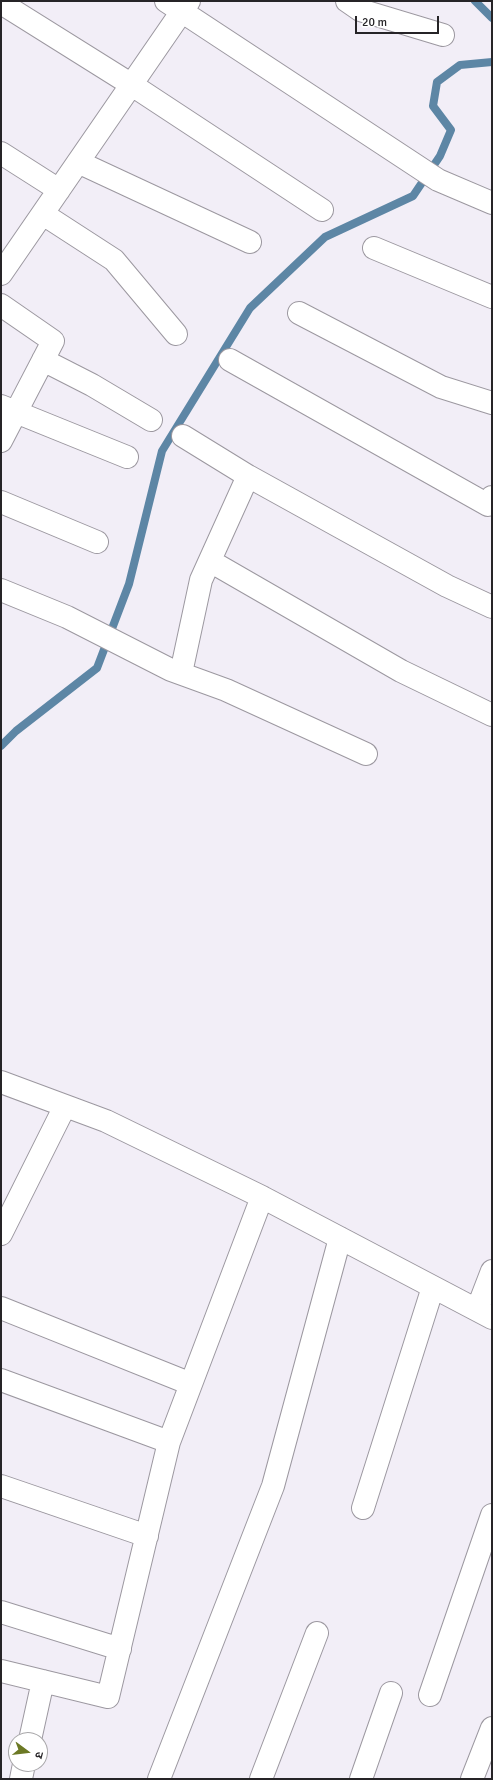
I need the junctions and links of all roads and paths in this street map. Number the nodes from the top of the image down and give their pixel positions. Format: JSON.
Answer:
{"nodes":[{"id":1,"x":347,"y":1,"type":"edge"},
{"id":2,"x":1,"y":3,"type":"edge"},
{"id":3,"x":179,"y":5,"type":"edge"},
{"id":4,"x":443,"y":35,"type":"dead end"},
{"id":5,"x":132,"y":85,"type":"junction"},
{"id":6,"x":1,"y":153,"type":"edge"},
{"id":7,"x":78,"y":162,"type":"junction"},
{"id":8,"x":59,"y":190,"type":"junction"},
{"id":9,"x":492,"y":203,"type":"edge"},
{"id":10,"x":322,"y":210,"type":"dead end"},
{"id":11,"x":43,"y":214,"type":"junction"},
{"id":12,"x":250,"y":242,"type":"dead end"},
{"id":13,"x":374,"y":248,"type":"dead end"},
{"id":14,"x":1,"y":274,"type":"edge"},
{"id":15,"x":492,"y":297,"type":"edge"},
{"id":16,"x":1,"y":305,"type":"edge"},
{"id":17,"x":299,"y":314,"type":"dead end"},
{"id":18,"x":176,"y":334,"type":"dead end"},
{"id":19,"x":43,"y":360,"type":"junction"},
{"id":20,"x":230,"y":360,"type":"dead end"},
{"id":21,"x":492,"y":403,"type":"edge"},
{"id":22,"x":8,"y":409,"type":"edge"},
{"id":23,"x":152,"y":420,"type":"dead end"},
{"id":24,"x":183,"y":436,"type":"dead end"},
{"id":25,"x":1,"y":441,"type":"edge"},
{"id":26,"x":127,"y":457,"type":"dead end"},
{"id":27,"x":248,"y":476,"type":"junction"},
{"id":28,"x":492,"y":497,"type":"edge"},
{"id":29,"x":1,"y":502,"type":"edge"},
{"id":30,"x":97,"y":542,"type":"dead end"},
{"id":31,"x":210,"y":561,"type":"junction"},
{"id":32,"x":1,"y":590,"type":"edge"},
{"id":33,"x":492,"y":607,"type":"edge"},
{"id":34,"x":181,"y":674,"type":"junction"},
{"id":35,"x":492,"y":715,"type":"edge"},
{"id":36,"x":366,"y":754,"type":"dead end"},
{"id":37,"x":1,"y":1082,"type":"edge"},
{"id":38,"x":65,"y":1106,"type":"junction"},
{"id":39,"x":262,"y":1196,"type":"junction"},
{"id":40,"x":1,"y":1234,"type":"edge"},
{"id":41,"x":340,"y":1238,"type":"junction"},
{"id":42,"x":492,"y":1271,"type":"edge"},
{"id":43,"x":433,"y":1287,"type":"junction"},
{"id":44,"x":1,"y":1308,"type":"edge"},
{"id":45,"x":485,"y":1314,"type":"edge"},
{"id":46,"x":1,"y":1380,"type":"edge"},
{"id":47,"x":191,"y":1384,"type":"junction"},
{"id":48,"x":169,"y":1442,"type":"junction"},
{"id":49,"x":1,"y":1486,"type":"edge"},
{"id":50,"x":364,"y":1508,"type":"dead end"},
{"id":51,"x":492,"y":1515,"type":"edge"},
{"id":52,"x":147,"y":1536,"type":"junction"},
{"id":53,"x":1,"y":1612,"type":"edge"},
{"id":54,"x":317,"y":1633,"type":"dead end"},
{"id":55,"x":120,"y":1649,"type":"junction"},
{"id":56,"x":1,"y":1671,"type":"edge"},
{"id":57,"x":43,"y":1681,"type":"junction"},
{"id":58,"x":391,"y":1693,"type":"dead end"},
{"id":59,"x":430,"y":1695,"type":"dead end"},
{"id":60,"x":492,"y":1728,"type":"edge"},
{"id":61,"x":32,"y":1732,"type":"edge"},
{"id":62,"x":159,"y":1779,"type":"edge"},
{"id":63,"x":261,"y":1779,"type":"edge"},
{"id":64,"x":361,"y":1779,"type":"edge"},
{"id":65,"x":472,"y":1779,"type":"edge"}],
"edges":[{"from":1,"to":4,"type":"street"},
{"from":2,"to":5,"type":"street"},
{"from":3,"to":5,"type":"street"},
{"from":3,"to":9,"type":"street"},
{"from":5,"to":7,"type":"street"},
{"from":5,"to":10,"type":"street"},
{"from":6,"to":8,"type":"street"},
{"from":7,"to":8,"type":"street"},
{"from":7,"to":12,"type":"street"},
{"from":8,"to":11,"type":"street"},
{"from":11,"to":14,"type":"street"},
{"from":11,"to":18,"type":"street"},
{"from":13,"to":15,"type":"street"},
{"from":16,"to":19,"type":"street"},
{"from":17,"to":21,"type":"street"},
{"from":19,"to":22,"type":"street"},
{"from":19,"to":23,"type":"street"},
{"from":20,"to":28,"type":"street"},
{"from":22,"to":25,"type":"street"},
{"from":22,"to":26,"type":"street"},
{"from":24,"to":27,"type":"street"},
{"from":27,"to":31,"type":"street"},
{"from":27,"to":33,"type":"street"},
{"from":29,"to":30,"type":"street"},
{"from":31,"to":34,"type":"street"},
{"from":31,"to":35,"type":"street"},
{"from":32,"to":34,"type":"street"},
{"from":34,"to":36,"type":"street"},
{"from":37,"to":38,"type":"street"},
{"from":38,"to":39,"type":"street"},
{"from":38,"to":40,"type":"street"},
{"from":39,"to":41,"type":"street"},
{"from":39,"to":47,"type":"street"},
{"from":41,"to":43,"type":"street"},
{"from":41,"to":62,"type":"street"},
{"from":42,"to":45,"type":"street"},
{"from":43,"to":45,"type":"street"},
{"from":43,"to":50,"type":"street"},
{"from":44,"to":47,"type":"street"},
{"from":46,"to":48,"type":"street"},
{"from":47,"to":48,"type":"street"},
{"from":48,"to":52,"type":"street"},
{"from":49,"to":52,"type":"street"},
{"from":51,"to":59,"type":"street"},
{"from":52,"to":55,"type":"street"},
{"from":53,"to":55,"type":"street"},
{"from":54,"to":63,"type":"street"},
{"from":55,"to":57,"type":"street"},
{"from":56,"to":57,"type":"street"},
{"from":57,"to":61,"type":"street"},
{"from":58,"to":64,"type":"street"},
{"from":60,"to":65,"type":"street"}]}
